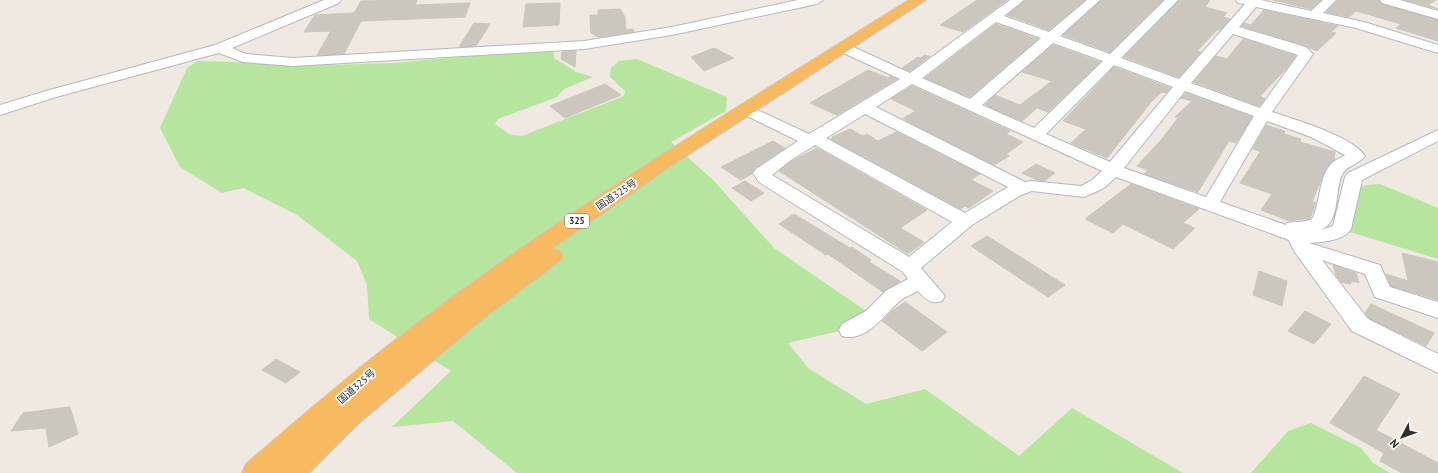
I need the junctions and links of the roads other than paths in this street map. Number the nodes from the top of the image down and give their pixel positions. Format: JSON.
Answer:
{"nodes":[{"id":1,"x":336,"y":0,"type":"edge"},
{"id":2,"x":817,"y":0,"type":"edge"},
{"id":3,"x":919,"y":0,"type":"edge"},
{"id":4,"x":933,"y":0,"type":"edge"},
{"id":5,"x":1018,"y":0,"type":"edge"},
{"id":6,"x":1094,"y":0,"type":"edge"},
{"id":7,"x":1172,"y":0,"type":"edge"},
{"id":8,"x":1330,"y":0,"type":"edge"},
{"id":9,"x":1386,"y":0,"type":"edge"},
{"id":10,"x":1249,"y":1,"type":"edge"},
{"id":11,"x":1314,"y":14,"type":"junction"},
{"id":12,"x":1438,"y":15,"type":"edge"},
{"id":13,"x":995,"y":17,"type":"junction"},
{"id":14,"x":1230,"y":29,"type":"junction"},
{"id":15,"x":1050,"y":37,"type":"junction"},
{"id":16,"x":220,"y":48,"type":"junction"},
{"id":17,"x":848,"y":49,"type":"junction"},
{"id":18,"x":1438,"y":49,"type":"edge"},
{"id":19,"x":1112,"y":60,"type":"junction"},
{"id":20,"x":912,"y":78,"type":"junction"},
{"id":21,"x":1182,"y":85,"type":"junction"},
{"id":22,"x":972,"y":105,"type":"junction"},
{"id":23,"x":864,"y":107,"type":"junction"},
{"id":24,"x":0,"y":110,"type":"edge"},
{"id":25,"x":751,"y":113,"type":"junction"},
{"id":26,"x":1263,"y":114,"type":"junction"},
{"id":27,"x":1036,"y":135,"type":"junction"},
{"id":28,"x":1438,"y":135,"type":"edge"},
{"id":29,"x":813,"y":139,"type":"junction"},
{"id":30,"x":1113,"y":170,"type":"junction"},
{"id":31,"x":1023,"y":188,"type":"junction"},
{"id":32,"x":1183,"y":196,"type":"junction"},
{"id":33,"x":1213,"y":200,"type":"junction"},
{"id":34,"x":965,"y":221,"type":"junction"},
{"id":35,"x":1299,"y":242,"type":"junction"},
{"id":36,"x":915,"y":274,"type":"junction"},
{"id":37,"x":935,"y":296,"type":"dead end"},
{"id":38,"x":1438,"y":310,"type":"edge"},
{"id":39,"x":850,"y":330,"type":"dead end"},
{"id":40,"x":1438,"y":364,"type":"edge"},
{"id":41,"x":257,"y":473,"type":"edge"},
{"id":42,"x":289,"y":473,"type":"edge"}],
"edges":[{"from":1,"to":16,"type":"street"},
{"from":2,"to":16,"type":"street"},
{"from":3,"to":17,"type":"highway","name":"国道325号","number":"325"},
{"from":4,"to":17,"type":"highway","name":"国道325号","number":"325"},
{"from":5,"to":13,"type":"street"},
{"from":6,"to":15,"type":"street"},
{"from":7,"to":19,"type":"street"},
{"from":8,"to":11,"type":"street"},
{"from":9,"to":12,"type":"street"},
{"from":10,"to":11,"type":"street"},
{"from":10,"to":14,"type":"street"},
{"from":11,"to":18,"type":"street"},
{"from":13,"to":15,"type":"street"},
{"from":13,"to":20,"type":"street"},
{"from":14,"to":21,"type":"street"},
{"from":14,"to":26,"type":"street"},
{"from":15,"to":19,"type":"street"},
{"from":15,"to":22,"type":"street"},
{"from":16,"to":24,"type":"street"},
{"from":17,"to":20,"type":"street"},
{"from":17,"to":25,"type":"highway","name":"国道325号","number":"325"},
{"from":19,"to":21,"type":"street"},
{"from":19,"to":27,"type":"street"},
{"from":20,"to":22,"type":"street"},
{"from":20,"to":23,"type":"street"},
{"from":21,"to":26,"type":"street"},
{"from":21,"to":30,"type":"street"},
{"from":22,"to":27,"type":"street"},
{"from":23,"to":29,"type":"street"},
{"from":23,"to":31,"type":"street"},
{"from":25,"to":29,"type":"street"},
{"from":25,"to":41,"type":"highway","name":"国道325号","number":"325"},
{"from":25,"to":42,"type":"highway","name":"国道325号","number":"325"},
{"from":26,"to":33,"type":"street"},
{"from":26,"to":33,"type":"street"},
{"from":27,"to":30,"type":"street"},
{"from":28,"to":35,"type":"street"},
{"from":29,"to":34,"type":"street"},
{"from":29,"to":36,"type":"street"},
{"from":30,"to":31,"type":"street"},
{"from":30,"to":32,"type":"street"},
{"from":31,"to":34,"type":"street"},
{"from":32,"to":33,"type":"street"},
{"from":32,"to":35,"type":"street"},
{"from":34,"to":36,"type":"street"},
{"from":35,"to":38,"type":"street"},
{"from":35,"to":40,"type":"street"},
{"from":36,"to":37,"type":"street"},
{"from":36,"to":39,"type":"street"}]}
